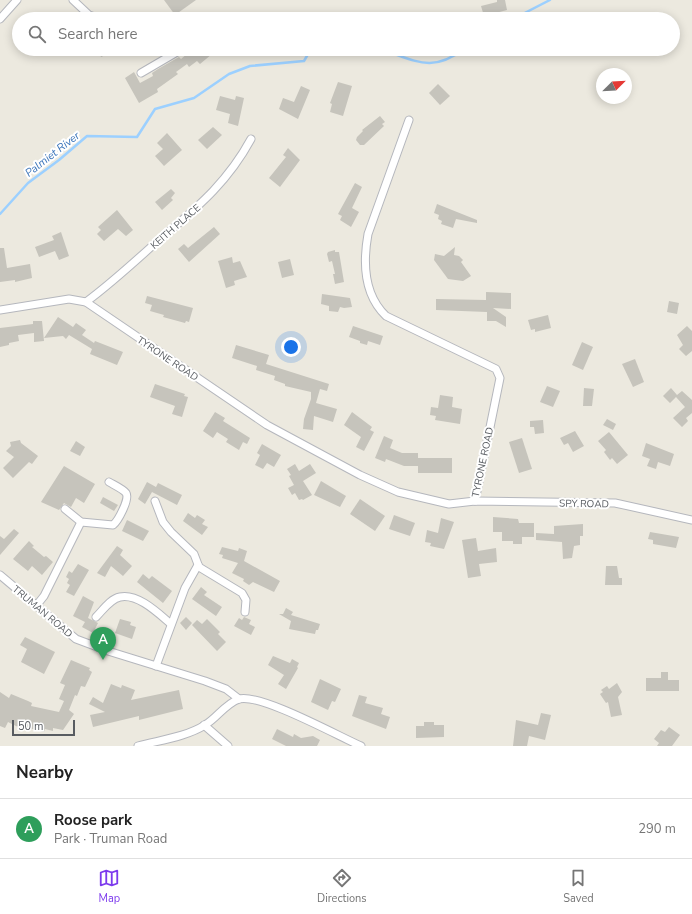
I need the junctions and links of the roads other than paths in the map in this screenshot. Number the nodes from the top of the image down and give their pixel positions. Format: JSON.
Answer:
{"nodes":[{"id":1,"x":17,"y":0,"type":"edge"},
{"id":2,"x":73,"y":0,"type":"edge"},
{"id":3,"x":86,"y":12,"type":"edge"},
{"id":4,"x":0,"y":19,"type":"edge"},
{"id":5,"x":170,"y":56,"type":"edge"},
{"id":6,"x":141,"y":73,"type":"dead end"},
{"id":7,"x":409,"y":120,"type":"dead end"},
{"id":8,"x":251,"y":139,"type":"dead end"},
{"id":9,"x":86,"y":302,"type":"junction"},
{"id":10,"x":0,"y":310,"type":"edge"},
{"id":11,"x":109,"y":482,"type":"dead end"},
{"id":12,"x":155,"y":501,"type":"dead end"},
{"id":13,"x":475,"y":501,"type":"junction"},
{"id":14,"x":65,"y":510,"type":"dead end"},
{"id":15,"x":692,"y":520,"type":"edge"},
{"id":16,"x":81,"y":522,"type":"junction"},
{"id":17,"x":198,"y":565,"type":"junction"},
{"id":18,"x":0,"y":575,"type":"edge"},
{"id":19,"x":36,"y":606,"type":"junction"},
{"id":20,"x":245,"y":612,"type":"dead end"},
{"id":21,"x":96,"y":617,"type":"dead end"},
{"id":22,"x":171,"y":624,"type":"junction"},
{"id":23,"x":156,"y":666,"type":"junction"},
{"id":24,"x":239,"y":699,"type":"junction"},
{"id":25,"x":204,"y":726,"type":"junction"},
{"id":26,"x":138,"y":746,"type":"edge"},
{"id":27,"x":228,"y":746,"type":"edge"},
{"id":28,"x":361,"y":746,"type":"edge"}],
"edges":[{"from":1,"to":4,"type":"street"},
{"from":2,"to":3,"type":"street"},
{"from":5,"to":6,"type":"street"},
{"from":7,"to":13,"type":"street","name":"TYRONE ROAD"},
{"from":8,"to":9,"type":"street","name":"KEITH PLACE"},
{"from":9,"to":10,"type":"street","name":"TYRONE ROAD"},
{"from":9,"to":13,"type":"street","name":"TYRONE ROAD"},
{"from":11,"to":16,"type":"street"},
{"from":12,"to":17,"type":"street"},
{"from":13,"to":15,"type":"street","name":"SPY ROAD"},
{"from":14,"to":16,"type":"street"},
{"from":16,"to":19,"type":"street"},
{"from":17,"to":20,"type":"street"},
{"from":17,"to":22,"type":"street"},
{"from":18,"to":19,"type":"street","name":"TRUMAN ROAD"},
{"from":19,"to":23,"type":"street","name":"TRUMAN ROAD"},
{"from":21,"to":22,"type":"street"},
{"from":22,"to":23,"type":"street"},
{"from":23,"to":24,"type":"street","name":"TRUMAN ROAD"},
{"from":24,"to":25,"type":"street"},
{"from":24,"to":28,"type":"street"},
{"from":25,"to":26,"type":"street"},
{"from":25,"to":27,"type":"street"}]}
